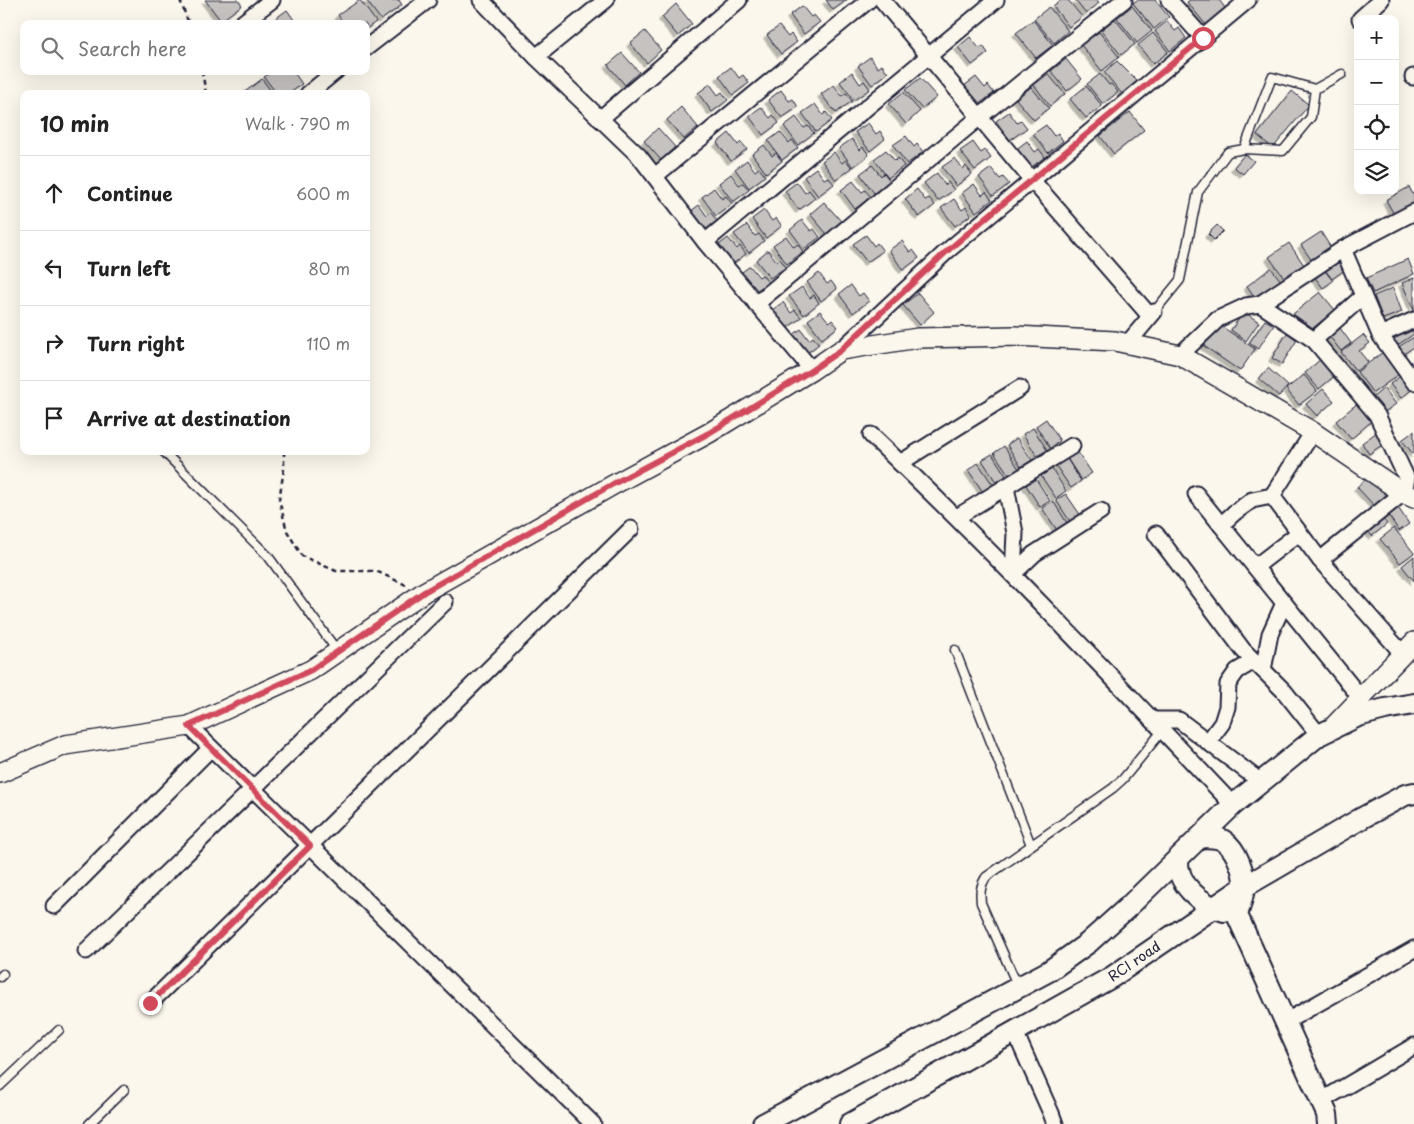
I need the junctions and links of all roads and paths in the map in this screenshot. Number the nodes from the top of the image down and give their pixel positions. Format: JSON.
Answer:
{"nodes":[{"id":1,"x":180,"y":0,"type":"edge"},
{"id":2,"x":272,"y":0,"type":"edge"},
{"id":3,"x":428,"y":0,"type":"edge"},
{"id":4,"x":481,"y":0,"type":"edge"},
{"id":5,"x":606,"y":0,"type":"edge"},
{"id":6,"x":739,"y":0,"type":"edge"},
{"id":7,"x":869,"y":0,"type":"edge"},
{"id":8,"x":882,"y":0,"type":"edge"},
{"id":9,"x":996,"y":0,"type":"edge"},
{"id":10,"x":1124,"y":0,"type":"edge"},
{"id":11,"x":1169,"y":0,"type":"edge"},
{"id":12,"x":1248,"y":0,"type":"edge"},
{"id":13,"x":1381,"y":0,"type":"edge"},
{"id":14,"x":1364,"y":15,"type":"edge"},
{"id":15,"x":188,"y":20,"type":"edge"},
{"id":16,"x":246,"y":20,"type":"edge"},
{"id":17,"x":1203,"y":38,"type":"junction"},
{"id":18,"x":370,"y":45,"type":"edge"},
{"id":19,"x":929,"y":56,"type":"junction"},
{"id":20,"x":536,"y":57,"type":"junction"},
{"id":21,"x":1342,"y":74,"type":"dead end"},
{"id":22,"x":203,"y":75,"type":"edge"},
{"id":23,"x":331,"y":75,"type":"edge"},
{"id":24,"x":1315,"y":89,"type":"junction"},
{"id":25,"x":205,"y":90,"type":"edge"},
{"id":26,"x":313,"y":90,"type":"edge"},
{"id":27,"x":979,"y":116,"type":"junction"},
{"id":28,"x":600,"y":119,"type":"junction"},
{"id":29,"x":1244,"y":149,"type":"junction"},
{"id":30,"x":655,"y":176,"type":"junction"},
{"id":31,"x":1031,"y":179,"type":"junction"},
{"id":32,"x":1414,"y":212,"type":"edge"},
{"id":33,"x":705,"y":242,"type":"junction"},
{"id":34,"x":1343,"y":249,"type":"junction"},
{"id":35,"x":1363,"y":296,"type":"junction"},
{"id":36,"x":756,"y":304,"type":"junction"},
{"id":37,"x":1260,"y":304,"type":"junction"},
{"id":38,"x":1152,"y":314,"type":"junction"},
{"id":39,"x":1413,"y":322,"type":"edge"},
{"id":40,"x":1380,"y":335,"type":"junction"},
{"id":41,"x":1314,"y":340,"type":"junction"},
{"id":42,"x":1128,"y":344,"type":"junction"},
{"id":43,"x":841,"y":350,"type":"junction"},
{"id":44,"x":1180,"y":355,"type":"junction"},
{"id":45,"x":812,"y":370,"type":"junction"},
{"id":46,"x":1414,"y":382,"type":"edge"},
{"id":47,"x":1020,"y":388,"type":"dead end"},
{"id":48,"x":1313,"y":432,"type":"junction"},
{"id":49,"x":870,"y":435,"type":"dead end"},
{"id":50,"x":1072,"y":446,"type":"dead end"},
{"id":51,"x":167,"y":455,"type":"edge"},
{"id":52,"x":284,"y":455,"type":"edge"},
{"id":53,"x":900,"y":463,"type":"junction"},
{"id":54,"x":1006,"y":487,"type":"junction"},
{"id":55,"x":1196,"y":494,"type":"dead end"},
{"id":56,"x":1408,"y":495,"type":"edge"},
{"id":57,"x":1272,"y":496,"type":"junction"},
{"id":58,"x":1101,"y":511,"type":"dead end"},
{"id":59,"x":957,"y":517,"type":"junction"},
{"id":60,"x":1221,"y":525,"type":"junction"},
{"id":61,"x":631,"y":529,"type":"dead end"},
{"id":62,"x":1299,"y":533,"type":"junction"},
{"id":63,"x":1156,"y":534,"type":"dead end"},
{"id":64,"x":1320,"y":560,"type":"junction"},
{"id":65,"x":1255,"y":567,"type":"junction"},
{"id":66,"x":1013,"y":574,"type":"junction"},
{"id":67,"x":424,"y":592,"type":"junction"},
{"id":68,"x":445,"y":602,"type":"dead end"},
{"id":69,"x":1284,"y":604,"type":"junction"},
{"id":70,"x":1408,"y":648,"type":"edge"},
{"id":71,"x":955,"y":650,"type":"dead end"},
{"id":72,"x":338,"y":652,"type":"junction"},
{"id":73,"x":1258,"y":665,"type":"junction"},
{"id":74,"x":1360,"y":697,"type":"junction"},
{"id":75,"x":1414,"y":704,"type":"edge"},
{"id":76,"x":1158,"y":725,"type":"junction"},
{"id":77,"x":189,"y":726,"type":"junction"},
{"id":78,"x":1325,"y":732,"type":"junction"},
{"id":79,"x":1208,"y":742,"type":"junction"},
{"id":80,"x":211,"y":748,"type":"junction"},
{"id":81,"x":0,"y":773,"type":"edge"},
{"id":82,"x":1261,"y":782,"type":"junction"},
{"id":83,"x":253,"y":789,"type":"junction"},
{"id":84,"x":1414,"y":792,"type":"edge"},
{"id":85,"x":1233,"y":805,"type":"junction"},
{"id":86,"x":1201,"y":837,"type":"junction"},
{"id":87,"x":1031,"y":845,"type":"junction"},
{"id":88,"x":310,"y":846,"type":"junction"},
{"id":89,"x":1178,"y":858,"type":"junction"},
{"id":90,"x":1244,"y":887,"type":"junction"},
{"id":91,"x":54,"y":906,"type":"dead end"},
{"id":92,"x":1213,"y":908,"type":"junction"},
{"id":93,"x":1237,"y":915,"type":"junction"},
{"id":94,"x":1414,"y":949,"type":"edge"},
{"id":95,"x":86,"y":951,"type":"dead end"},
{"id":96,"x":1018,"y":988,"type":"junction"},
{"id":97,"x":150,"y":1003,"type":"dead end"},
{"id":98,"x":1285,"y":1022,"type":"junction"},
{"id":99,"x":59,"y":1030,"type":"dead end"},
{"id":100,"x":1015,"y":1032,"type":"junction"},
{"id":101,"x":1414,"y":1046,"type":"edge"},
{"id":102,"x":0,"y":1086,"type":"edge"},
{"id":103,"x":124,"y":1090,"type":"dead end"},
{"id":104,"x":1322,"y":1101,"type":"junction"},
{"id":105,"x":89,"y":1124,"type":"edge"},
{"id":106,"x":593,"y":1124,"type":"edge"},
{"id":107,"x":763,"y":1124,"type":"edge"},
{"id":108,"x":850,"y":1124,"type":"edge"},
{"id":109,"x":1055,"y":1124,"type":"edge"},
{"id":110,"x":1328,"y":1124,"type":"edge"}],
"edges":[{"from":1,"to":15,"type":"path"},
{"from":2,"to":16,"type":"street"},
{"from":3,"to":18,"type":"street"},
{"from":4,"to":20,"type":"street"},
{"from":5,"to":20,"type":"street"},
{"from":6,"to":28,"type":"street"},
{"from":7,"to":30,"type":"street"},
{"from":8,"to":19,"type":"street"},
{"from":9,"to":19,"type":"street"},
{"from":10,"to":27,"type":"street"},
{"from":11,"to":17,"type":"street"},
{"from":12,"to":17,"type":"street"},
{"from":13,"to":14,"type":"street"},
{"from":17,"to":31,"type":"street"},
{"from":19,"to":27,"type":"street"},
{"from":19,"to":33,"type":"street"},
{"from":20,"to":28,"type":"street"},
{"from":21,"to":24,"type":"lane"},
{"from":22,"to":25,"type":"path"},
{"from":23,"to":26,"type":"street"},
{"from":24,"to":29,"type":"lane"},
{"from":24,"to":29,"type":"lane"},
{"from":27,"to":31,"type":"street"},
{"from":27,"to":36,"type":"street"},
{"from":28,"to":30,"type":"street"},
{"from":29,"to":38,"type":"lane"},
{"from":30,"to":33,"type":"street"},
{"from":31,"to":38,"type":"street"},
{"from":31,"to":43,"type":"street"},
{"from":32,"to":34,"type":"street"},
{"from":33,"to":36,"type":"street"},
{"from":34,"to":35,"type":"street"},
{"from":34,"to":37,"type":"street"},
{"from":35,"to":40,"type":"street"},
{"from":35,"to":41,"type":"street"},
{"from":36,"to":45,"type":"street"},
{"from":37,"to":41,"type":"street"},
{"from":37,"to":44,"type":"street"},
{"from":38,"to":42,"type":"street"},
{"from":39,"to":40,"type":"street"},
{"from":40,"to":46,"type":"street"},
{"from":41,"to":56,"type":"street"},
{"from":42,"to":43,"type":"street"},
{"from":42,"to":44,"type":"street"},
{"from":43,"to":45,"type":"street"},
{"from":44,"to":48,"type":"street"},
{"from":45,"to":67,"type":"street"},
{"from":47,"to":53,"type":"street"},
{"from":48,"to":56,"type":"street"},
{"from":48,"to":57,"type":"street"},
{"from":49,"to":53,"type":"street"},
{"from":50,"to":54,"type":"street"},
{"from":51,"to":72,"type":"lane"},
{"from":52,"to":67,"type":"path"},
{"from":53,"to":59,"type":"street"},
{"from":54,"to":59,"type":"street"},
{"from":54,"to":66,"type":"street"},
{"from":55,"to":60,"type":"street"},
{"from":56,"to":64,"type":"street"},
{"from":57,"to":60,"type":"street"},
{"from":57,"to":62,"type":"street"},
{"from":58,"to":66,"type":"street"},
{"from":59,"to":66,"type":"street"},
{"from":60,"to":65,"type":"street"},
{"from":61,"to":88,"type":"street"},
{"from":62,"to":64,"type":"street"},
{"from":62,"to":65,"type":"street"},
{"from":63,"to":73,"type":"street"},
{"from":64,"to":70,"type":"street"},
{"from":65,"to":69,"type":"street"},
{"from":66,"to":76,"type":"street"},
{"from":67,"to":72,"type":"street"},
{"from":68,"to":83,"type":"street"},
{"from":69,"to":73,"type":"street"},
{"from":69,"to":74,"type":"street"},
{"from":70,"to":74,"type":"street"},
{"from":71,"to":87,"type":"lane"},
{"from":72,"to":77,"type":"street"},
{"from":73,"to":78,"type":"street"},
{"from":73,"to":79,"type":"street"},
{"from":74,"to":78,"type":"street"},
{"from":75,"to":78,"type":"main road"},
{"from":76,"to":79,"type":"street"},
{"from":76,"to":85,"type":"street"},
{"from":76,"to":87,"type":"lane"},
{"from":77,"to":80,"type":"street"},
{"from":77,"to":81,"type":"street"},
{"from":78,"to":82,"type":"main road"},
{"from":79,"to":82,"type":"street"},
{"from":80,"to":83,"type":"street"},
{"from":80,"to":91,"type":"street"},
{"from":82,"to":85,"type":"main road"},
{"from":83,"to":88,"type":"street"},
{"from":83,"to":95,"type":"street"},
{"from":84,"to":90,"type":"main road","name":"RCI road"},
{"from":85,"to":86,"type":"main road"},
{"from":86,"to":89,"type":"main road"},
{"from":86,"to":90,"type":"main road"},
{"from":87,"to":96,"type":"lane"},
{"from":88,"to":97,"type":"street"},
{"from":88,"to":106,"type":"street"},
{"from":89,"to":92,"type":"main road"},
{"from":89,"to":96,"type":"main road"},
{"from":90,"to":92,"type":"main road","name":"RCI road"},
{"from":90,"to":93,"type":"main road"},
{"from":92,"to":93,"type":"main road"},
{"from":92,"to":100,"type":"main road","name":"RCI road"},
{"from":93,"to":98,"type":"main road"},
{"from":94,"to":98,"type":"street"},
{"from":96,"to":107,"type":"main road"},
{"from":98,"to":104,"type":"main road"},
{"from":99,"to":102,"type":"lane"},
{"from":100,"to":108,"type":"main road","name":"RCI road"},
{"from":100,"to":109,"type":"street"},
{"from":101,"to":104,"type":"street"},
{"from":103,"to":105,"type":"lane"},
{"from":104,"to":110,"type":"main road"}]}
